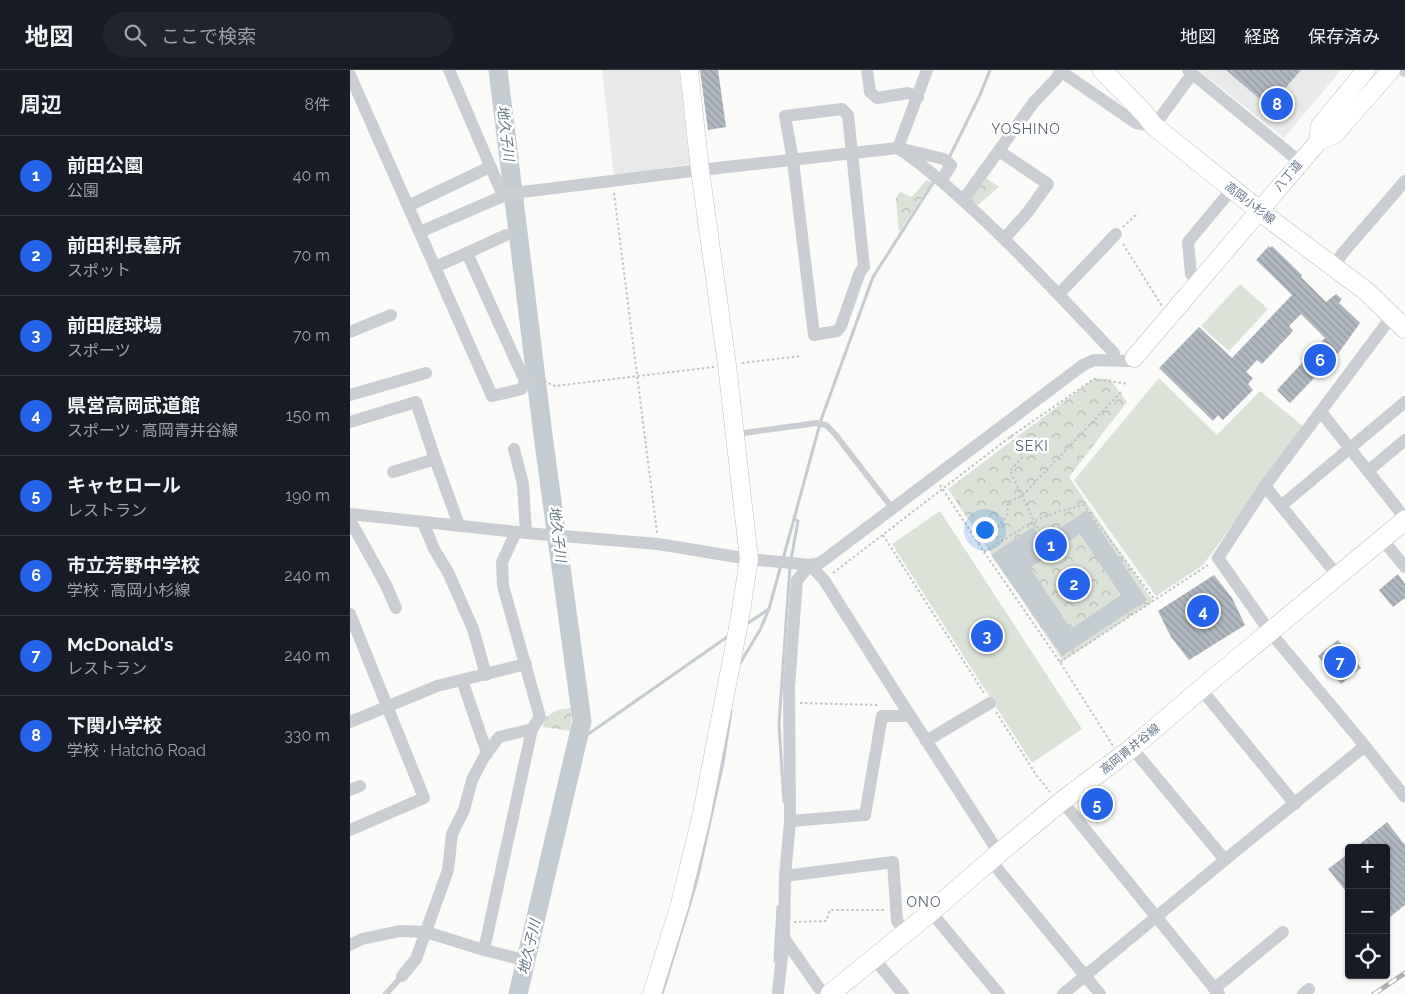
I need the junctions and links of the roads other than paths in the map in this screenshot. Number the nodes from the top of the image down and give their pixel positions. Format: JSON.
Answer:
{"nodes":[{"id":1,"x":449,"y":70,"type":"edge"},
{"id":2,"x":688,"y":70,"type":"edge"},
{"id":3,"x":867,"y":70,"type":"edge"},
{"id":4,"x":927,"y":70,"type":"edge"},
{"id":5,"x":1060,"y":70,"type":"edge"},
{"id":6,"x":1102,"y":70,"type":"edge"},
{"id":7,"x":1366,"y":70,"type":"edge"},
{"id":8,"x":1381,"y":70,"type":"edge"},
{"id":9,"x":1391,"y":70,"type":"edge"},
{"id":10,"x":1190,"y":72,"type":"edge"},
{"id":11,"x":350,"y":74,"type":"edge"},
{"id":12,"x":918,"y":96,"type":"junction"},
{"id":13,"x":1154,"y":126,"type":"junction"},
{"id":14,"x":1322,"y":139,"type":"junction"},
{"id":15,"x":898,"y":148,"type":"junction"},
{"id":16,"x":999,"y":151,"type":"junction"},
{"id":17,"x":852,"y":153,"type":"junction"},
{"id":18,"x":793,"y":160,"type":"junction"},
{"id":19,"x":1300,"y":162,"type":"junction"},
{"id":20,"x":490,"y":168,"type":"junction"},
{"id":21,"x":700,"y":170,"type":"junction"},
{"id":22,"x":938,"y":178,"type":"junction"},
{"id":23,"x":1405,"y":181,"type":"edge"},
{"id":24,"x":1232,"y":189,"type":"junction"},
{"id":25,"x":509,"y":194,"type":"junction"},
{"id":26,"x":962,"y":200,"type":"junction"},
{"id":27,"x":408,"y":206,"type":"junction"},
{"id":28,"x":1259,"y":210,"type":"junction"},
{"id":29,"x":420,"y":232,"type":"junction"},
{"id":30,"x":1116,"y":234,"type":"road end"},
{"id":31,"x":506,"y":235,"type":"dead end"},
{"id":32,"x":1004,"y":239,"type":"junction"},
{"id":33,"x":467,"y":253,"type":"junction"},
{"id":34,"x":1334,"y":266,"type":"junction"},
{"id":35,"x":435,"y":267,"type":"junction"},
{"id":36,"x":1200,"y":282,"type":"junction"},
{"id":37,"x":1058,"y":294,"type":"junction"},
{"id":38,"x":391,"y":315,"type":"dead end"},
{"id":39,"x":1399,"y":322,"type":"edge"},
{"id":40,"x":350,"y":332,"type":"edge"},
{"id":41,"x":1134,"y":358,"type":"joint"},
{"id":42,"x":1112,"y":360,"type":"junction"},
{"id":43,"x":426,"y":373,"type":"dead end"},
{"id":44,"x":350,"y":395,"type":"edge"},
{"id":45,"x":1405,"y":402,"type":"edge"},
{"id":46,"x":1321,"y":412,"type":"junction"},
{"id":47,"x":350,"y":422,"type":"edge"},
{"id":48,"x":735,"y":434,"type":"junction"},
{"id":49,"x":1405,"y":440,"type":"edge"},
{"id":50,"x":514,"y":448,"type":"dead end"},
{"id":51,"x":1350,"y":448,"type":"junction"},
{"id":52,"x":435,"y":459,"type":"junction"},
{"id":53,"x":393,"y":472,"type":"dead end"},
{"id":54,"x":1368,"y":472,"type":"junction"},
{"id":55,"x":1265,"y":486,"type":"junction"},
{"id":56,"x":1282,"y":506,"type":"junction"},
{"id":57,"x":893,"y":509,"type":"junction"},
{"id":58,"x":350,"y":514,"type":"edge"},
{"id":59,"x":1405,"y":519,"type":"edge"},
{"id":60,"x":423,"y":522,"type":"junction"},
{"id":61,"x":459,"y":526,"type":"junction"},
{"id":62,"x":521,"y":532,"type":"junction"},
{"id":63,"x":1382,"y":539,"type":"junction"},
{"id":64,"x":757,"y":559,"type":"junction"},
{"id":65,"x":810,"y":565,"type":"junction"},
{"id":66,"x":1405,"y":567,"type":"edge"},
{"id":67,"x":1337,"y":575,"type":"junction"},
{"id":68,"x":396,"y":608,"type":"dead end"},
{"id":69,"x":350,"y":614,"type":"edge"},
{"id":70,"x":1270,"y":632,"type":"junction"},
{"id":71,"x":526,"y":664,"type":"junction"},
{"id":72,"x":486,"y":675,"type":"junction"},
{"id":73,"x":462,"y":680,"type":"junction"},
{"id":74,"x":1201,"y":689,"type":"junction"},
{"id":75,"x":990,"y":703,"type":"road end"},
{"id":76,"x":387,"y":708,"type":"junction"},
{"id":77,"x":910,"y":716,"type":"junction"},
{"id":78,"x":350,"y":722,"type":"edge"},
{"id":79,"x":532,"y":729,"type":"junction"},
{"id":80,"x":926,"y":741,"type":"junction"},
{"id":81,"x":1365,"y":746,"type":"junction"},
{"id":82,"x":1127,"y":752,"type":"junction"},
{"id":83,"x":487,"y":753,"type":"junction"},
{"id":84,"x":1405,"y":797,"type":"edge"},
{"id":85,"x":1057,"y":798,"type":"junction"},
{"id":86,"x":1295,"y":804,"type":"junction"},
{"id":87,"x":790,"y":821,"type":"junction"},
{"id":88,"x":350,"y":830,"type":"edge"},
{"id":89,"x":995,"y":857,"type":"junction"},
{"id":90,"x":1225,"y":860,"type":"junction"},
{"id":91,"x":785,"y":876,"type":"junction"},
{"id":92,"x":931,"y":912,"type":"junction"},
{"id":93,"x":1156,"y":916,"type":"junction"},
{"id":94,"x":426,"y":932,"type":"junction"},
{"id":95,"x":906,"y":932,"type":"junction"},
{"id":96,"x":1283,"y":932,"type":"dead end"},
{"id":97,"x":784,"y":938,"type":"junction"},
{"id":98,"x":350,"y":945,"type":"edge"},
{"id":99,"x":484,"y":950,"type":"junction"},
{"id":100,"x":516,"y":958,"type":"dead end"},
{"id":101,"x":881,"y":967,"type":"dead end"},
{"id":102,"x":402,"y":976,"type":"joint"},
{"id":103,"x":1085,"y":976,"type":"junction"},
{"id":104,"x":1216,"y":991,"type":"edge"},
{"id":105,"x":778,"y":992,"type":"dead end"},
{"id":106,"x":386,"y":994,"type":"edge"},
{"id":107,"x":652,"y":994,"type":"edge"},
{"id":108,"x":823,"y":994,"type":"edge"},
{"id":109,"x":830,"y":994,"type":"edge"},
{"id":110,"x":903,"y":994,"type":"edge"},
{"id":111,"x":999,"y":994,"type":"edge"},
{"id":112,"x":1063,"y":994,"type":"edge"},
{"id":113,"x":1100,"y":994,"type":"edge"}],
"edges":[{"from":1,"to":20,"type":"street"},
{"from":2,"to":21,"type":"street"},
{"from":3,"to":12,"type":"street"},
{"from":4,"to":12,"type":"street"},
{"from":5,"to":13,"type":"street"},
{"from":5,"to":16,"type":"street"},
{"from":6,"to":13,"type":"main road","name":"高岡小杉線"},
{"from":7,"to":14,"type":"street"},
{"from":8,"to":14,"type":"street"},
{"from":9,"to":14,"type":"street"},
{"from":10,"to":13,"type":"street"},
{"from":10,"to":19,"type":"street"},
{"from":11,"to":27,"type":"street"},
{"from":12,"to":15,"type":"street"},
{"from":13,"to":24,"type":"main road","name":"高岡小杉線"},
{"from":14,"to":19,"type":"street","name":"八丁道"},
{"from":15,"to":17,"type":"street"},
{"from":15,"to":22,"type":"street"},
{"from":15,"to":22,"type":"street"},
{"from":16,"to":26,"type":"street"},
{"from":16,"to":32,"type":"street"},
{"from":17,"to":18,"type":"street"},
{"from":17,"to":18,"type":"street"},
{"from":17,"to":18,"type":"street"},
{"from":18,"to":21,"type":"street"},
{"from":19,"to":28,"type":"street","name":"八丁道"},
{"from":20,"to":25,"type":"street"},
{"from":20,"to":27,"type":"street"},
{"from":21,"to":25,"type":"street"},
{"from":21,"to":48,"type":"street"},
{"from":22,"to":26,"type":"street"},
{"from":23,"to":34,"type":"street"},
{"from":24,"to":28,"type":"main road","name":"高岡小杉線"},
{"from":24,"to":36,"type":"street"},
{"from":25,"to":29,"type":"street"},
{"from":26,"to":32,"type":"street"},
{"from":27,"to":29,"type":"street"},
{"from":28,"to":34,"type":"main road","name":"高岡小杉線"},
{"from":28,"to":36,"type":"street","name":"八丁道"},
{"from":29,"to":35,"type":"street"},
{"from":30,"to":37,"type":"street"},
{"from":31,"to":33,"type":"street"},
{"from":32,"to":37,"type":"street"},
{"from":33,"to":35,"type":"street"},
{"from":33,"to":35,"type":"street"},
{"from":34,"to":39,"type":"main road","name":"高岡小杉線"},
{"from":36,"to":41,"type":"street","name":"八丁道"},
{"from":37,"to":42,"type":"street"},
{"from":38,"to":40,"type":"street"},
{"from":39,"to":46,"type":"street"},
{"from":41,"to":42,"type":"street"},
{"from":42,"to":57,"type":"street"},
{"from":43,"to":44,"type":"street"},
{"from":45,"to":51,"type":"street"},
{"from":46,"to":51,"type":"street"},
{"from":46,"to":55,"type":"street"},
{"from":47,"to":52,"type":"street"},
{"from":48,"to":57,"type":"lane"},
{"from":48,"to":64,"type":"street"},
{"from":49,"to":54,"type":"street"},
{"from":50,"to":62,"type":"street"},
{"from":51,"to":54,"type":"street"},
{"from":51,"to":56,"type":"street"},
{"from":52,"to":53,"type":"street"},
{"from":52,"to":61,"type":"street"},
{"from":54,"to":59,"type":"street"},
{"from":55,"to":56,"type":"street"},
{"from":55,"to":70,"type":"street"},
{"from":56,"to":67,"type":"street"},
{"from":57,"to":65,"type":"street"},
{"from":58,"to":60,"type":"street"},
{"from":58,"to":68,"type":"street"},
{"from":59,"to":63,"type":"main road","name":"高岡青井谷線"},
{"from":60,"to":61,"type":"street"},
{"from":60,"to":72,"type":"street"},
{"from":61,"to":62,"type":"street"},
{"from":62,"to":64,"type":"street"},
{"from":62,"to":71,"type":"street"},
{"from":63,"to":66,"type":"street"},
{"from":63,"to":67,"type":"main road","name":"高岡青井谷線"},
{"from":64,"to":65,"type":"street"},
{"from":64,"to":107,"type":"street"},
{"from":65,"to":77,"type":"street"},
{"from":65,"to":87,"type":"street"},
{"from":67,"to":70,"type":"main road","name":"高岡青井谷線"},
{"from":69,"to":76,"type":"street"},
{"from":70,"to":74,"type":"main road","name":"高岡青井谷線"},
{"from":70,"to":81,"type":"street"},
{"from":71,"to":72,"type":"street"},
{"from":71,"to":79,"type":"street"},
{"from":72,"to":73,"type":"street"},
{"from":73,"to":76,"type":"street"},
{"from":73,"to":83,"type":"street"},
{"from":74,"to":82,"type":"main road","name":"高岡青井谷線"},
{"from":74,"to":86,"type":"street"},
{"from":75,"to":80,"type":"street"},
{"from":76,"to":78,"type":"street"},
{"from":76,"to":88,"type":"street"},
{"from":77,"to":80,"type":"street"},
{"from":77,"to":87,"type":"street"},
{"from":79,"to":83,"type":"street"},
{"from":79,"to":99,"type":"street"},
{"from":80,"to":89,"type":"street"},
{"from":81,"to":84,"type":"street"},
{"from":81,"to":86,"type":"street"},
{"from":82,"to":85,"type":"main road","name":"高岡青井谷線"},
{"from":82,"to":90,"type":"street"},
{"from":83,"to":94,"type":"street"},
{"from":85,"to":89,"type":"main road","name":"高岡青井谷線"},
{"from":85,"to":93,"type":"street"},
{"from":86,"to":90,"type":"street"},
{"from":87,"to":91,"type":"street"},
{"from":89,"to":92,"type":"main road","name":"高岡青井谷線"},
{"from":89,"to":103,"type":"street"},
{"from":90,"to":93,"type":"street"},
{"from":91,"to":95,"type":"street"},
{"from":91,"to":97,"type":"street"},
{"from":92,"to":95,"type":"main road","name":"高岡青井谷線"},
{"from":92,"to":111,"type":"street"},
{"from":93,"to":103,"type":"street"},
{"from":93,"to":104,"type":"street"},
{"from":94,"to":98,"type":"street"},
{"from":94,"to":99,"type":"street"},
{"from":94,"to":102,"type":"street"},
{"from":95,"to":109,"type":"main road","name":"高岡青井谷線"},
{"from":96,"to":104,"type":"street"},
{"from":97,"to":105,"type":"street"},
{"from":97,"to":108,"type":"street"},
{"from":99,"to":100,"type":"street"},
{"from":101,"to":110,"type":"street"},
{"from":102,"to":106,"type":"lane"},
{"from":103,"to":112,"type":"street"},
{"from":103,"to":113,"type":"street"}]}
